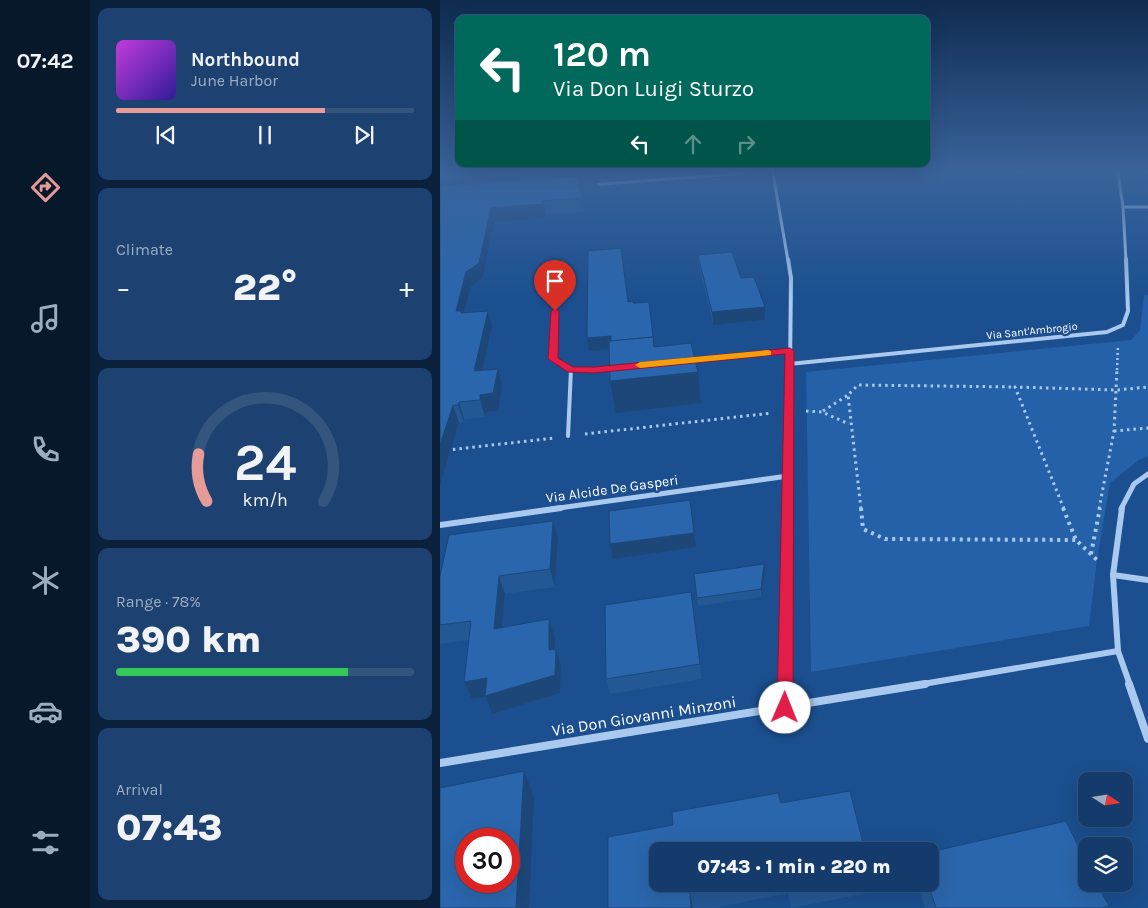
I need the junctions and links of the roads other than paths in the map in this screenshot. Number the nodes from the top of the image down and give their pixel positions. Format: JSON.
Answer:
{"nodes":[{"id":1,"x":780,"y":215,"type":"edge"},
{"id":2,"x":1123,"y":215,"type":"edge"},
{"id":3,"x":555,"y":311,"type":"dead end"},
{"id":4,"x":790,"y":351,"type":"junction"},
{"id":5,"x":682,"y":361,"type":"edge"},
{"id":6,"x":790,"y":364,"type":"junction"},
{"id":7,"x":614,"y":368,"type":"edge"},
{"id":8,"x":572,"y":370,"type":"junction"},
{"id":9,"x":568,"y":436,"type":"road end"},
{"id":10,"x":1148,"y":474,"type":"edge"},
{"id":11,"x":788,"y":476,"type":"junction"},
{"id":12,"x":440,"y":525,"type":"edge"},
{"id":13,"x":1113,"y":575,"type":"junction"},
{"id":14,"x":1148,"y":580,"type":"edge"},
{"id":15,"x":1118,"y":651,"type":"junction"},
{"id":16,"x":785,"y":708,"type":"junction"},
{"id":17,"x":1148,"y":739,"type":"edge"},
{"id":18,"x":440,"y":763,"type":"edge"}],
"edges":[{"from":1,"to":4,"type":"street"},
{"from":2,"to":6,"type":"street","name":"Via Sant'Ambrogio"},
{"from":3,"to":8,"type":"lane"},
{"from":4,"to":5,"type":"lane"},
{"from":4,"to":6,"type":"street"},
{"from":6,"to":11,"type":"street"},
{"from":7,"to":8,"type":"lane"},
{"from":8,"to":9,"type":"lane"},
{"from":10,"to":13,"type":"street"},
{"from":11,"to":12,"type":"street","name":"Via Alcide De Gasperi"},
{"from":11,"to":16,"type":"street"},
{"from":13,"to":14,"type":"street"},
{"from":13,"to":15,"type":"street"},
{"from":15,"to":16,"type":"street","name":"Via Don Giovanni Minzoni"},
{"from":15,"to":17,"type":"street"},
{"from":16,"to":18,"type":"street","name":"Via Don Giovanni Minzoni"}]}
